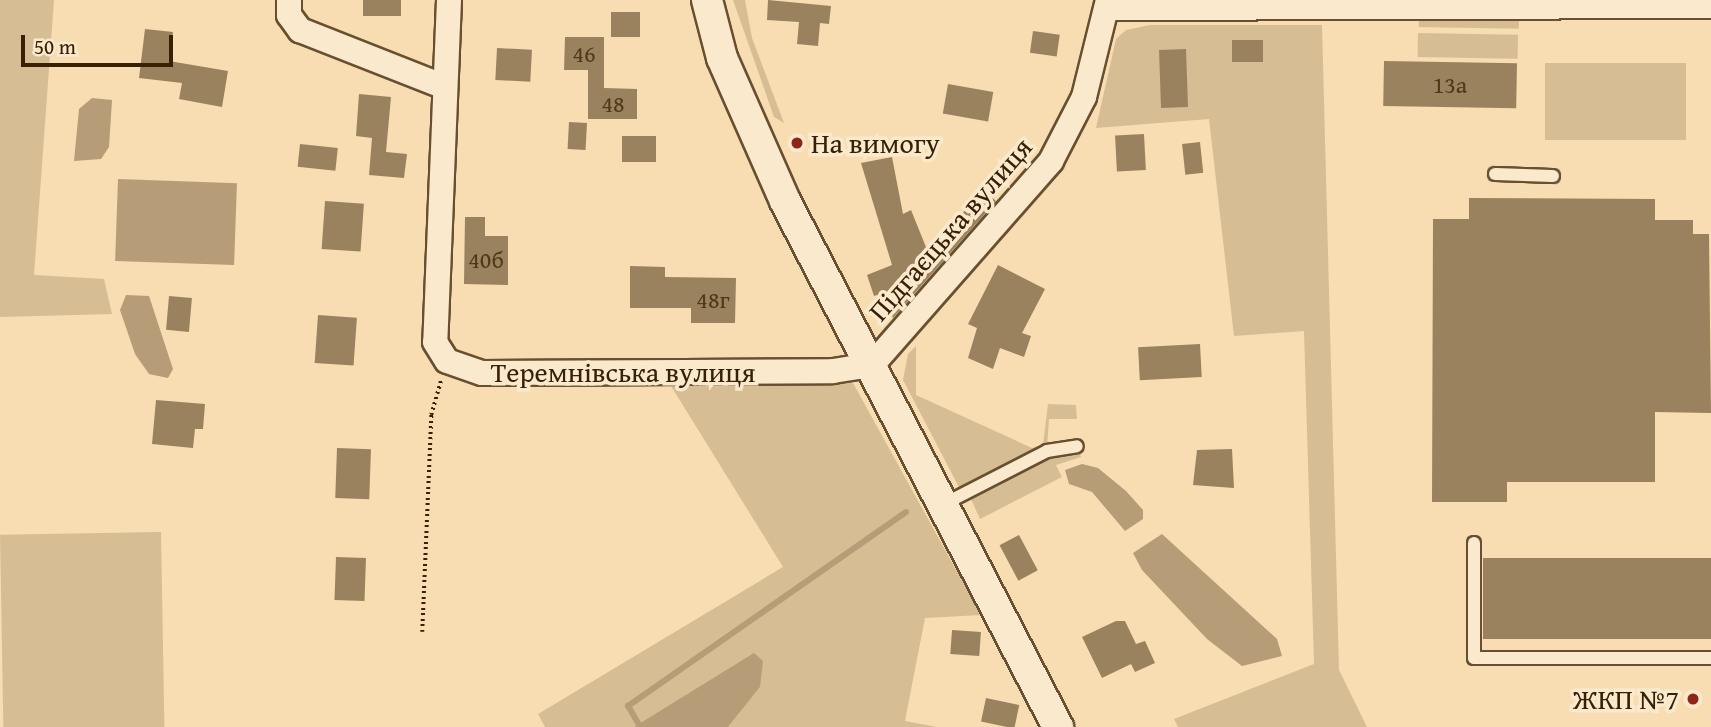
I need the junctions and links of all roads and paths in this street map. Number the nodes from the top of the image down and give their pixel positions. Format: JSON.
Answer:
{"nodes":[{"id":1,"x":289,"y":0,"type":"edge"},
{"id":2,"x":449,"y":0,"type":"edge"},
{"id":3,"x":707,"y":0,"type":"edge"},
{"id":4,"x":1107,"y":4,"type":"edge"},
{"id":5,"x":1711,"y":6,"type":"edge"},
{"id":6,"x":445,"y":87,"type":"junction"},
{"id":7,"x":1495,"y":174,"type":"dead end"},
{"id":8,"x":1553,"y":176,"type":"dead end"},
{"id":9,"x":447,"y":361,"type":"junction"},
{"id":10,"x":872,"y":365,"type":"junction"},
{"id":11,"x":1077,"y":446,"type":"dead end"},
{"id":12,"x":943,"y":505,"type":"junction"},
{"id":13,"x":1474,"y":543,"type":"dead end"},
{"id":14,"x":422,"y":632,"type":"dead end"},
{"id":15,"x":1711,"y":658,"type":"edge"},
{"id":16,"x":1058,"y":727,"type":"edge"}],
"edges":[{"from":1,"to":6,"type":"street"},
{"from":2,"to":6,"type":"street"},
{"from":3,"to":10,"type":"street"},
{"from":4,"to":5,"type":"street","name":"Підгаєцька вулиця"},
{"from":4,"to":10,"type":"street","name":"Підгаєцька вулиця"},
{"from":6,"to":9,"type":"street"},
{"from":7,"to":8,"type":"lane"},
{"from":9,"to":10,"type":"street","name":"Теремнівська вулиця"},
{"from":9,"to":14,"type":"path"},
{"from":10,"to":12,"type":"street"},
{"from":11,"to":12,"type":"lane"},
{"from":12,"to":16,"type":"street"},
{"from":13,"to":15,"type":"lane"}]}
